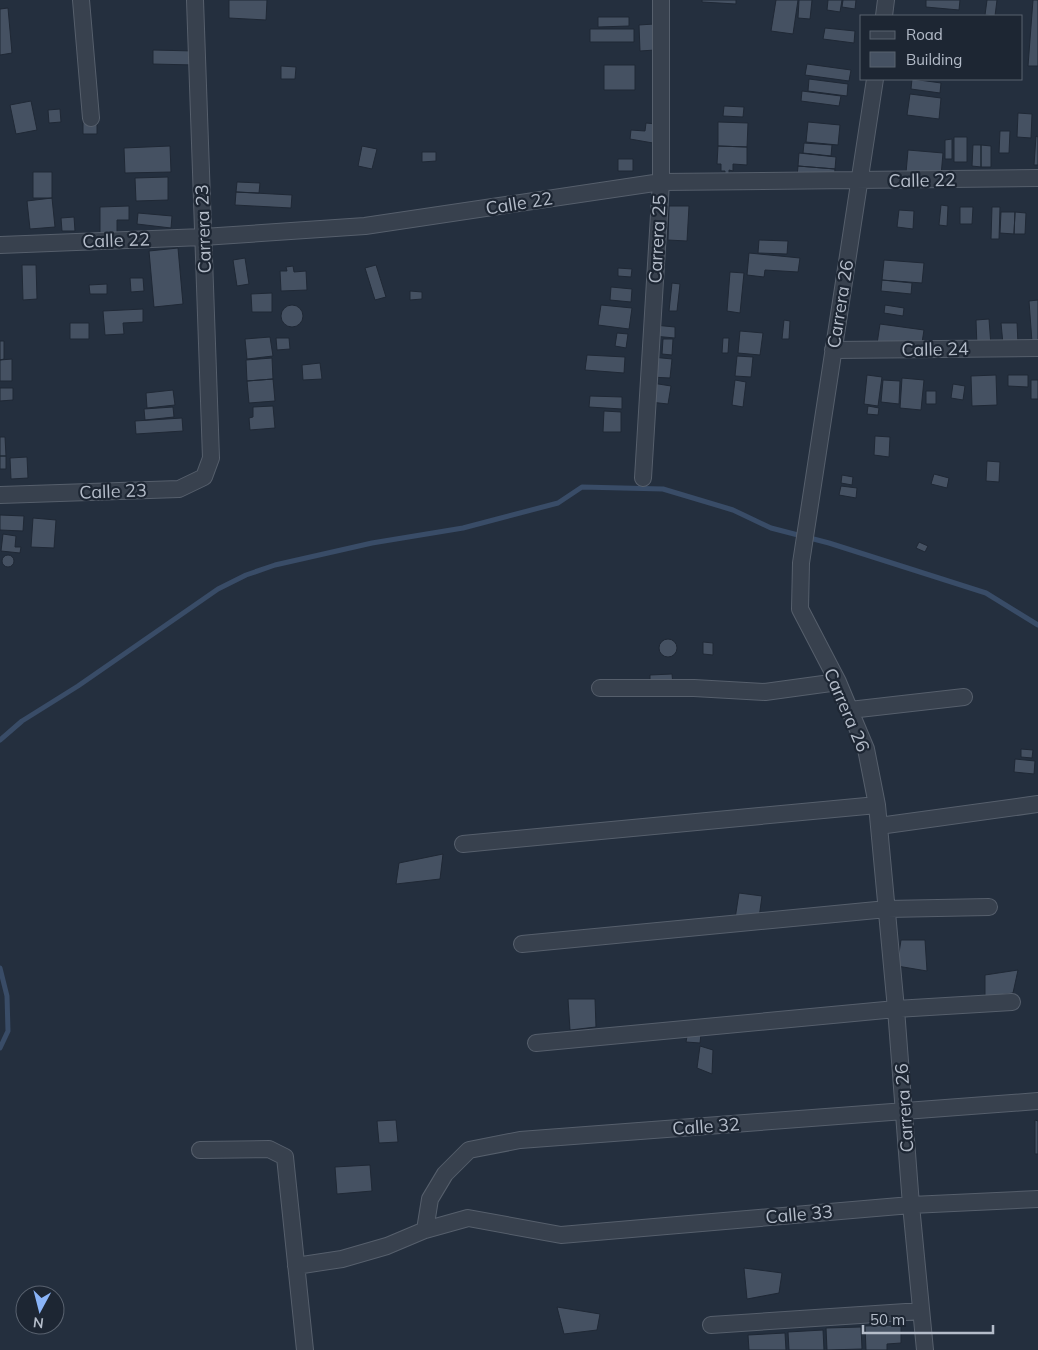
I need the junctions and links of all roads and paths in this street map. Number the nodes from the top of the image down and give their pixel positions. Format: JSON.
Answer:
{"nodes":[{"id":1,"x":81,"y":0,"type":"edge"},
{"id":2,"x":195,"y":0,"type":"edge"},
{"id":3,"x":661,"y":0,"type":"edge"},
{"id":4,"x":886,"y":0,"type":"edge"},
{"id":5,"x":884,"y":15,"type":"edge"},
{"id":6,"x":875,"y":80,"type":"edge"},
{"id":7,"x":92,"y":118,"type":"dead end"},
{"id":8,"x":1038,"y":178,"type":"edge"},
{"id":9,"x":860,"y":181,"type":"junction"},
{"id":10,"x":661,"y":182,"type":"junction"},
{"id":11,"x":203,"y":237,"type":"junction"},
{"id":12,"x":0,"y":245,"type":"edge"},
{"id":13,"x":1038,"y":348,"type":"edge"},
{"id":14,"x":833,"y":350,"type":"junction"},
{"id":15,"x":211,"y":458,"type":"joint"},
{"id":16,"x":643,"y":478,"type":"dead end"},
{"id":17,"x":0,"y":495,"type":"edge"},
{"id":18,"x":838,"y":682,"type":"junction"},
{"id":19,"x":600,"y":688,"type":"dead end"},
{"id":20,"x":964,"y":697,"type":"dead end"},
{"id":21,"x":850,"y":710,"type":"junction"},
{"id":22,"x":1038,"y":804,"type":"edge"},
{"id":23,"x":877,"y":805,"type":"junction"},
{"id":24,"x":879,"y":826,"type":"junction"},
{"id":25,"x":463,"y":844,"type":"dead end"},
{"id":26,"x":989,"y":907,"type":"dead end"},
{"id":27,"x":887,"y":909,"type":"junction"},
{"id":28,"x":522,"y":944,"type":"dead end"},
{"id":29,"x":1012,"y":1002,"type":"dead end"},
{"id":30,"x":896,"y":1009,"type":"junction"},
{"id":31,"x":536,"y":1043,"type":"dead end"},
{"id":32,"x":1038,"y":1101,"type":"edge"},
{"id":33,"x":904,"y":1111,"type":"junction"},
{"id":34,"x":200,"y":1150,"type":"dead end"},
{"id":35,"x":1038,"y":1199,"type":"edge"},
{"id":36,"x":911,"y":1205,"type":"junction"},
{"id":37,"x":424,"y":1230,"type":"junction"},
{"id":38,"x":296,"y":1266,"type":"junction"},
{"id":39,"x":921,"y":1312,"type":"junction"},
{"id":40,"x":710,"y":1326,"type":"dead end"},
{"id":41,"x":305,"y":1350,"type":"edge"},
{"id":42,"x":925,"y":1350,"type":"edge"}],
"edges":[{"from":1,"to":7,"type":"street"},
{"from":2,"to":11,"type":"street","name":"Carrera 23"},
{"from":3,"to":10,"type":"street","name":"Carrera 25"},
{"from":4,"to":5,"type":"street"},
{"from":6,"to":9,"type":"street","name":"Carrera 26"},
{"from":8,"to":9,"type":"street","name":"Calle 22"},
{"from":9,"to":10,"type":"street","name":"Calle 22"},
{"from":9,"to":14,"type":"street","name":"Carrera 26"},
{"from":10,"to":11,"type":"street","name":"Calle 22"},
{"from":10,"to":16,"type":"street","name":"Carrera 25"},
{"from":11,"to":12,"type":"street","name":"Calle 22"},
{"from":11,"to":15,"type":"street","name":"Carrera 23"},
{"from":13,"to":14,"type":"street","name":"Calle 24"},
{"from":14,"to":18,"type":"street","name":"Carrera 26"},
{"from":15,"to":17,"type":"street","name":"Calle 23"},
{"from":18,"to":19,"type":"street"},
{"from":18,"to":21,"type":"street","name":"Carrera 26"},
{"from":20,"to":21,"type":"street"},
{"from":21,"to":23,"type":"street","name":"Carrera 26"},
{"from":22,"to":24,"type":"street"},
{"from":23,"to":24,"type":"street","name":"Carrera 26"},
{"from":23,"to":25,"type":"street"},
{"from":24,"to":27,"type":"street","name":"Carrera 26"},
{"from":26,"to":27,"type":"street"},
{"from":27,"to":28,"type":"street"},
{"from":27,"to":30,"type":"street","name":"Carrera 26"},
{"from":29,"to":30,"type":"street"},
{"from":30,"to":31,"type":"street"},
{"from":30,"to":33,"type":"street","name":"Carrera 26"},
{"from":32,"to":33,"type":"street","name":"Calle 32"},
{"from":33,"to":36,"type":"street","name":"Carrera 26"},
{"from":33,"to":37,"type":"street","name":"Calle 32"},
{"from":34,"to":38,"type":"street"},
{"from":35,"to":36,"type":"street","name":"Calle 33"},
{"from":36,"to":37,"type":"street","name":"Calle 33"},
{"from":36,"to":39,"type":"street","name":"Carrera 26"},
{"from":37,"to":38,"type":"street","name":"Calle 33"},
{"from":38,"to":41,"type":"street"},
{"from":39,"to":40,"type":"street"},
{"from":39,"to":42,"type":"street","name":"Carrera 26"}]}
